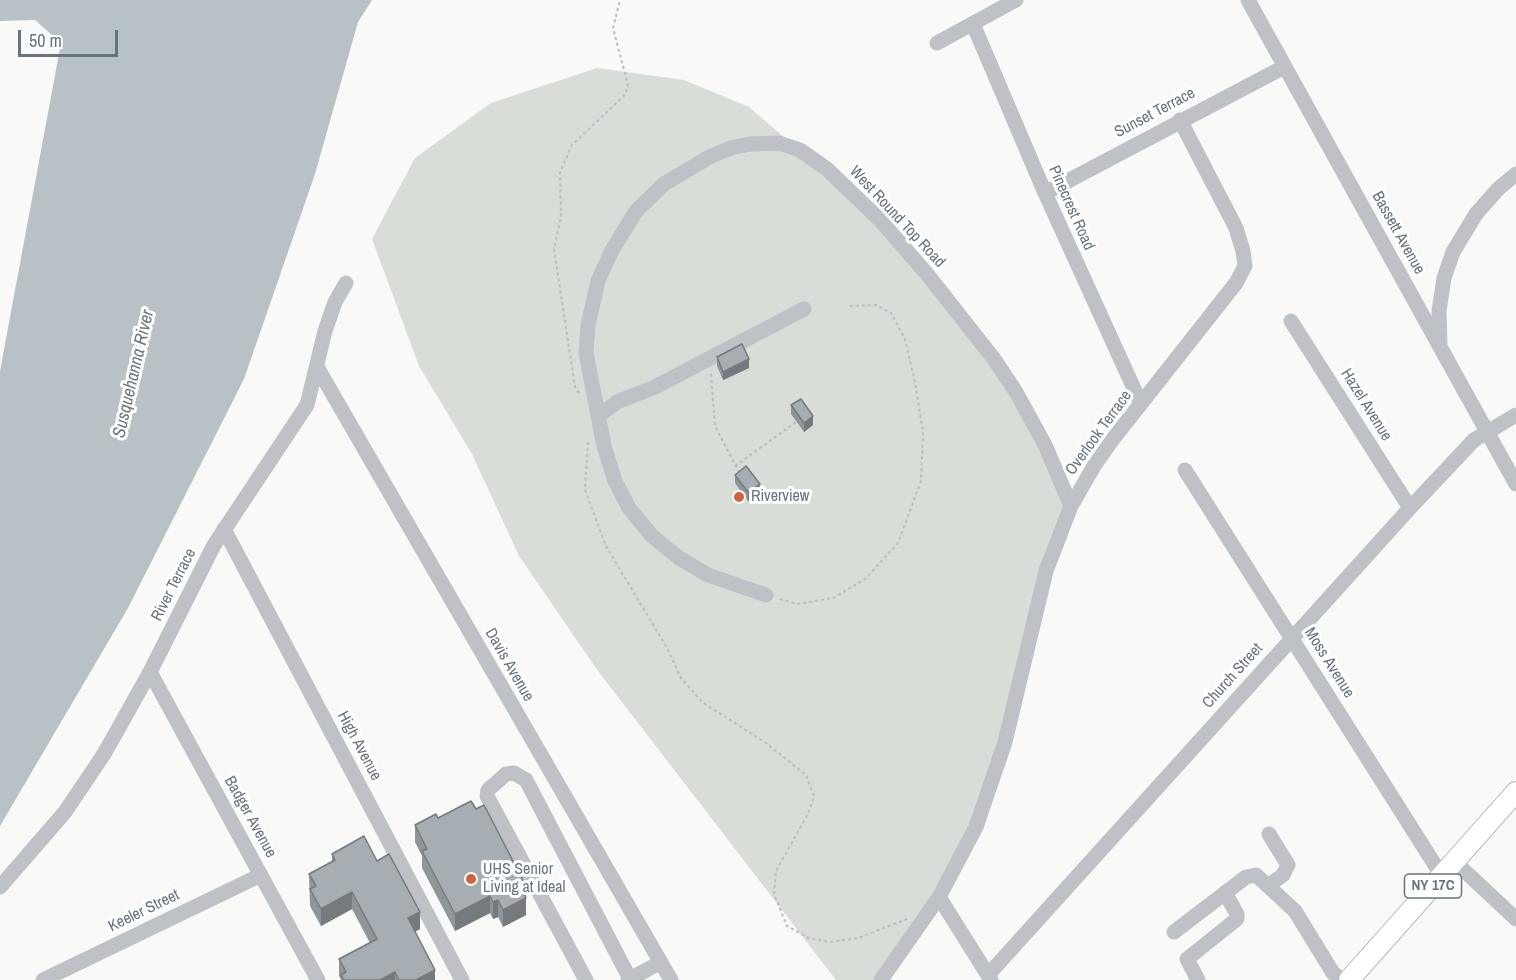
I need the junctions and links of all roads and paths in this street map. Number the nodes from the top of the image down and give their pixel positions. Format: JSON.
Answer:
{"nodes":[{"id":1,"x":620,"y":0,"type":"edge"},
{"id":2,"x":1016,"y":0,"type":"edge"},
{"id":3,"x":1248,"y":0,"type":"edge"},
{"id":4,"x":973,"y":24,"type":"junction"},
{"id":5,"x":937,"y":44,"type":"dead end"},
{"id":6,"x":1284,"y":67,"type":"junction"},
{"id":7,"x":1180,"y":120,"type":"junction"},
{"id":8,"x":1516,"y":174,"type":"edge"},
{"id":9,"x":1045,"y":193,"type":"junction"},
{"id":10,"x":346,"y":283,"type":"dead end"},
{"id":11,"x":848,"y":306,"type":"dead end"},
{"id":12,"x":804,"y":309,"type":"dead end"},
{"id":13,"x":1291,"y":321,"type":"dead end"},
{"id":14,"x":1440,"y":349,"type":"junction"},
{"id":15,"x":711,"y":357,"type":"junction"},
{"id":16,"x":317,"y":368,"type":"junction"},
{"id":17,"x":580,"y":394,"type":"dead end"},
{"id":18,"x":1141,"y":404,"type":"junction"},
{"id":19,"x":1516,"y":415,"type":"edge"},
{"id":20,"x":796,"y":422,"type":"edge"},
{"id":21,"x":599,"y":423,"type":"junction"},
{"id":22,"x":1486,"y":431,"type":"junction"},
{"id":23,"x":735,"y":466,"type":"junction"},
{"id":24,"x":1185,"y":470,"type":"dead end"},
{"id":25,"x":742,"y":477,"type":"edge"},
{"id":26,"x":1516,"y":484,"type":"edge"},
{"id":27,"x":1071,"y":506,"type":"junction"},
{"id":28,"x":1410,"y":508,"type":"junction"},
{"id":29,"x":224,"y":529,"type":"junction"},
{"id":30,"x":766,"y":595,"type":"joint"},
{"id":31,"x":1292,"y":638,"type":"junction"},
{"id":32,"x":150,"y":672,"type":"junction"},
{"id":33,"x":1516,"y":792,"type":"edge"},
{"id":34,"x":1269,"y":834,"type":"dead end"},
{"id":35,"x":1449,"y":869,"type":"junction"},
{"id":36,"x":261,"y":875,"type":"junction"},
{"id":37,"x":1269,"y":885,"type":"junction"},
{"id":38,"x":0,"y":886,"type":"edge"},
{"id":39,"x":1225,"y":893,"type":"junction"},
{"id":40,"x":939,"y":897,"type":"junction"},
{"id":41,"x":925,"y":917,"type":"junction"},
{"id":42,"x":1516,"y":919,"type":"edge"},
{"id":43,"x":1174,"y":932,"type":"dead end"},
{"id":44,"x":661,"y":962,"type":"junction"},
{"id":45,"x":990,"y":978,"type":"edge"},
{"id":46,"x":629,"y":979,"type":"edge"},
{"id":47,"x":43,"y":980,"type":"edge"},
{"id":48,"x":318,"y":980,"type":"edge"},
{"id":49,"x":462,"y":980,"type":"edge"},
{"id":50,"x":586,"y":980,"type":"edge"},
{"id":51,"x":671,"y":980,"type":"edge"},
{"id":52,"x":881,"y":980,"type":"edge"},
{"id":53,"x":1198,"y":980,"type":"edge"},
{"id":54,"x":1342,"y":980,"type":"edge"},
{"id":55,"x":1349,"y":980,"type":"edge"}],
"edges":[{"from":1,"to":17,"type":"path"},
{"from":2,"to":4,"type":"street"},
{"from":3,"to":6,"type":"street","name":"Bassett Avenue"},
{"from":4,"to":5,"type":"street"},
{"from":4,"to":9,"type":"street","name":"Pinecrest Road"},
{"from":6,"to":7,"type":"street","name":"Sunset Terrace"},
{"from":6,"to":14,"type":"street","name":"Bassett Avenue"},
{"from":7,"to":9,"type":"street","name":"Sunset Terrace"},
{"from":7,"to":18,"type":"street","name":"Overlook Terrace"},
{"from":8,"to":14,"type":"street"},
{"from":9,"to":18,"type":"street","name":"Pinecrest Road"},
{"from":10,"to":16,"type":"street","name":"River Terrace"},
{"from":11,"to":30,"type":"path"},
{"from":12,"to":15,"type":"street"},
{"from":13,"to":28,"type":"street","name":"Hazel Avenue"},
{"from":14,"to":22,"type":"street","name":"Bassett Avenue"},
{"from":15,"to":21,"type":"street"},
{"from":15,"to":23,"type":"path"},
{"from":16,"to":29,"type":"street","name":"River Terrace"},
{"from":16,"to":44,"type":"street","name":"Davis Avenue"},
{"from":18,"to":27,"type":"street","name":"Overlook Terrace"},
{"from":19,"to":22,"type":"street","name":"Church Street"},
{"from":20,"to":23,"type":"path"},
{"from":21,"to":27,"type":"street","name":"West Round Top Road"},
{"from":21,"to":30,"type":"street","name":"West Round Top Road"},
{"from":21,"to":41,"type":"path"},
{"from":22,"to":26,"type":"street","name":"Bassett Avenue"},
{"from":22,"to":28,"type":"street","name":"Church Street"},
{"from":23,"to":25,"type":"path"},
{"from":24,"to":31,"type":"street","name":"Moss Avenue"},
{"from":27,"to":40,"type":"street","name":"Overlook Terrace"},
{"from":28,"to":31,"type":"street","name":"Church Street"},
{"from":29,"to":32,"type":"street","name":"River Terrace"},
{"from":29,"to":49,"type":"street","name":"High Avenue"},
{"from":31,"to":35,"type":"street","name":"Moss Avenue"},
{"from":31,"to":45,"type":"street","name":"Church Street"},
{"from":32,"to":36,"type":"street","name":"Badger Avenue"},
{"from":32,"to":38,"type":"street","name":"River Terrace"},
{"from":33,"to":35,"type":"main road","number":"NY 17C"},
{"from":34,"to":37,"type":"street"},
{"from":35,"to":42,"type":"street","name":"Moss Avenue"},
{"from":35,"to":55,"type":"main road","number":"NY 17C"},
{"from":36,"to":47,"type":"street","name":"Keeler Street"},
{"from":36,"to":48,"type":"street","name":"Badger Avenue"},
{"from":37,"to":39,"type":"street"},
{"from":37,"to":54,"type":"street"},
{"from":39,"to":43,"type":"street"},
{"from":39,"to":53,"type":"street"},
{"from":40,"to":41,"type":"street","name":"Overlook Terrace"},
{"from":40,"to":45,"type":"street"},
{"from":41,"to":52,"type":"street","name":"Overlook Terrace"},
{"from":44,"to":46,"type":"street"},
{"from":44,"to":51,"type":"street","name":"Davis Avenue"},
{"from":46,"to":50,"type":"street"}]}
